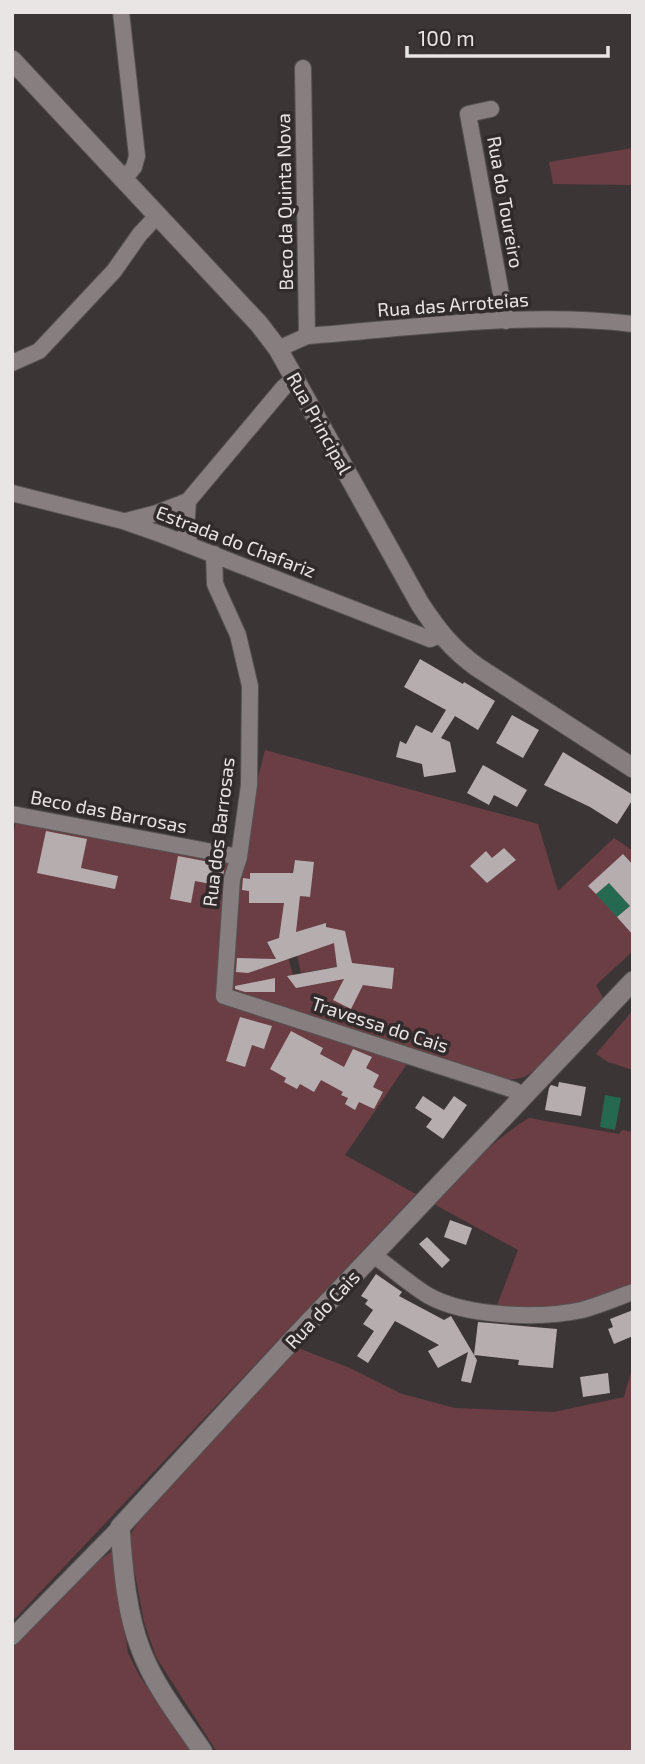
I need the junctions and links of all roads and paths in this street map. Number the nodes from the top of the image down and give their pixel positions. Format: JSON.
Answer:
{"nodes":[{"id":1,"x":121,"y":12,"type":"edge"},
{"id":2,"x":12,"y":60,"type":"edge"},
{"id":3,"x":303,"y":68,"type":"dead end"},
{"id":4,"x":491,"y":109,"type":"dead end"},
{"id":5,"x":124,"y":179,"type":"junction"},
{"id":6,"x":157,"y":216,"type":"junction"},
{"id":7,"x":506,"y":321,"type":"junction"},
{"id":8,"x":633,"y":324,"type":"edge"},
{"id":9,"x":307,"y":336,"type":"junction"},
{"id":10,"x":278,"y":349,"type":"junction"},
{"id":11,"x":12,"y":363,"type":"edge"},
{"id":12,"x":295,"y":378,"type":"junction"},
{"id":13,"x":12,"y":493,"type":"edge"},
{"id":14,"x":188,"y":501,"type":"junction"},
{"id":15,"x":123,"y":522,"type":"junction"},
{"id":16,"x":190,"y":545,"type":"junction"},
{"id":17,"x":214,"y":554,"type":"junction"},
{"id":18,"x":440,"y":635,"type":"junction"},
{"id":19,"x":633,"y":768,"type":"edge"},
{"id":20,"x":12,"y":814,"type":"edge"},
{"id":21,"x":239,"y":857,"type":"junction"},
{"id":22,"x":633,"y":981,"type":"edge"},
{"id":23,"x":224,"y":996,"type":"joint"},
{"id":24,"x":522,"y":1096,"type":"junction"},
{"id":25,"x":373,"y":1255,"type":"junction"},
{"id":26,"x":633,"y":1292,"type":"edge"},
{"id":27,"x":120,"y":1527,"type":"junction"},
{"id":28,"x":12,"y":1637,"type":"edge"},
{"id":29,"x":203,"y":1752,"type":"edge"}],
"edges":[{"from":1,"to":5,"type":"street"},
{"from":2,"to":5,"type":"street","name":"Rua Principal"},
{"from":3,"to":9,"type":"street","name":"Beco da Quinta Nova"},
{"from":4,"to":7,"type":"street","name":"Rua do Toureiro"},
{"from":5,"to":6,"type":"street","name":"Rua Principal"},
{"from":6,"to":10,"type":"street","name":"Rua Principal"},
{"from":6,"to":11,"type":"street"},
{"from":7,"to":8,"type":"street","name":"Rua das Arroteias"},
{"from":7,"to":9,"type":"street","name":"Rua das Arroteias"},
{"from":9,"to":10,"type":"street","name":"Rua das Arroteias"},
{"from":10,"to":12,"type":"street","name":"Rua Principal"},
{"from":12,"to":14,"type":"street"},
{"from":12,"to":18,"type":"street","name":"Rua Principal"},
{"from":13,"to":15,"type":"street","name":"Estrada do Chafariz"},
{"from":14,"to":15,"type":"street"},
{"from":14,"to":16,"type":"street"},
{"from":15,"to":16,"type":"street","name":"Estrada do Chafariz"},
{"from":16,"to":17,"type":"street","name":"Estrada do Chafariz"},
{"from":17,"to":18,"type":"street","name":"Estrada do Chafariz"},
{"from":17,"to":21,"type":"street","name":"Rua dos Barrosas"},
{"from":18,"to":19,"type":"street","name":"Rua Principal"},
{"from":20,"to":21,"type":"street","name":"Beco das Barrosas"},
{"from":21,"to":23,"type":"street","name":"Rua dos Barrosas"},
{"from":22,"to":24,"type":"street","name":"Rua do Cais"},
{"from":23,"to":24,"type":"street","name":"Travessa do Cais"},
{"from":24,"to":25,"type":"street","name":"Rua do Cais"},
{"from":25,"to":26,"type":"street"},
{"from":25,"to":27,"type":"street","name":"Rua do Cais"},
{"from":27,"to":28,"type":"street","name":"Rua do Cais"},
{"from":27,"to":29,"type":"street"}]}
